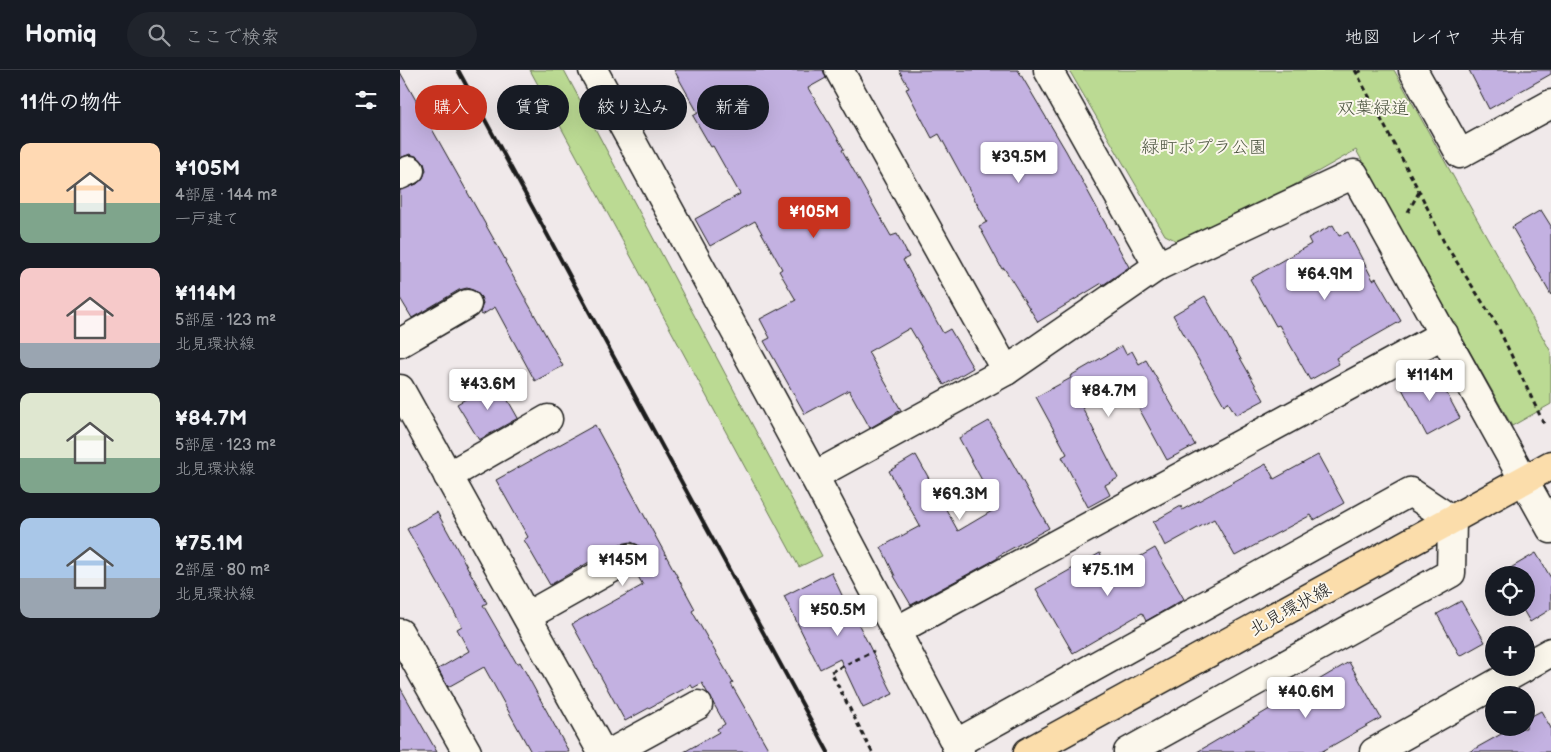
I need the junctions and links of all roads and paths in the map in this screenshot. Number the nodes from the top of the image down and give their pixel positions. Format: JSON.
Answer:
{"nodes":[{"id":1,"x":593,"y":70,"type":"edge"},
{"id":2,"x":839,"y":70,"type":"edge"},
{"id":3,"x":1048,"y":70,"type":"edge"},
{"id":4,"x":1363,"y":70,"type":"edge"},
{"id":5,"x":1413,"y":70,"type":"edge"},
{"id":6,"x":1356,"y":71,"type":"edge"},
{"id":7,"x":1551,"y":104,"type":"edge"},
{"id":8,"x":1158,"y":266,"type":"junction"},
{"id":9,"x":467,"y":304,"type":"dead end"},
{"id":10,"x":1444,"y":334,"type":"junction"},
{"id":11,"x":400,"y":343,"type":"edge"},
{"id":12,"x":1006,"y":372,"type":"junction"},
{"id":13,"x":400,"y":389,"type":"edge"},
{"id":14,"x":548,"y":419,"type":"dead end"},
{"id":15,"x":1544,"y":424,"type":"dead end"},
{"id":16,"x":1551,"y":465,"type":"edge"},
{"id":17,"x":448,"y":476,"type":"junction"},
{"id":18,"x":814,"y":476,"type":"junction"},
{"id":19,"x":1523,"y":480,"type":"junction"},
{"id":20,"x":1452,"y":520,"type":"junction"},
{"id":21,"x":1551,"y":529,"type":"edge"},
{"id":22,"x":630,"y":558,"type":"dead end"},
{"id":23,"x":526,"y":616,"type":"junction"},
{"id":24,"x":400,"y":634,"type":"edge"},
{"id":25,"x":897,"y":635,"type":"junction"},
{"id":26,"x":1551,"y":652,"type":"edge"},
{"id":27,"x":1535,"y":661,"type":"edge"},
{"id":28,"x":1509,"y":676,"type":"edge"},
{"id":29,"x":698,"y":705,"type":"dead end"},
{"id":30,"x":957,"y":748,"type":"edge"},
{"id":31,"x":467,"y":752,"type":"edge"},
{"id":32,"x":602,"y":752,"type":"edge"},
{"id":33,"x":612,"y":752,"type":"edge"},
{"id":34,"x":872,"y":752,"type":"edge"},
{"id":35,"x":1028,"y":752,"type":"edge"},
{"id":36,"x":1128,"y":752,"type":"edge"},
{"id":37,"x":1374,"y":752,"type":"edge"}],
"edges":[{"from":1,"to":18,"type":"street"},
{"from":2,"to":12,"type":"street"},
{"from":3,"to":8,"type":"street"},
{"from":4,"to":6,"type":"path"},
{"from":5,"to":7,"type":"street"},
{"from":6,"to":15,"type":"path"},
{"from":8,"to":10,"type":"street"},
{"from":8,"to":12,"type":"street"},
{"from":9,"to":11,"type":"street"},
{"from":10,"to":19,"type":"street"},
{"from":10,"to":25,"type":"street"},
{"from":12,"to":18,"type":"street"},
{"from":13,"to":17,"type":"street"},
{"from":14,"to":17,"type":"street"},
{"from":16,"to":19,"type":"main road","name":"北見環状線"},
{"from":17,"to":23,"type":"street"},
{"from":18,"to":25,"type":"street"},
{"from":19,"to":20,"type":"main road","name":"北見環状線"},
{"from":19,"to":21,"type":"street"},
{"from":20,"to":30,"type":"street"},
{"from":20,"to":35,"type":"main road","name":"北見環状線"},
{"from":20,"to":36,"type":"street"},
{"from":22,"to":23,"type":"street"},
{"from":23,"to":32,"type":"street"},
{"from":24,"to":31,"type":"street"},
{"from":25,"to":30,"type":"street"},
{"from":25,"to":34,"type":"path"},
{"from":26,"to":27,"type":"street"},
{"from":28,"to":37,"type":"street"},
{"from":29,"to":33,"type":"street"}]}
